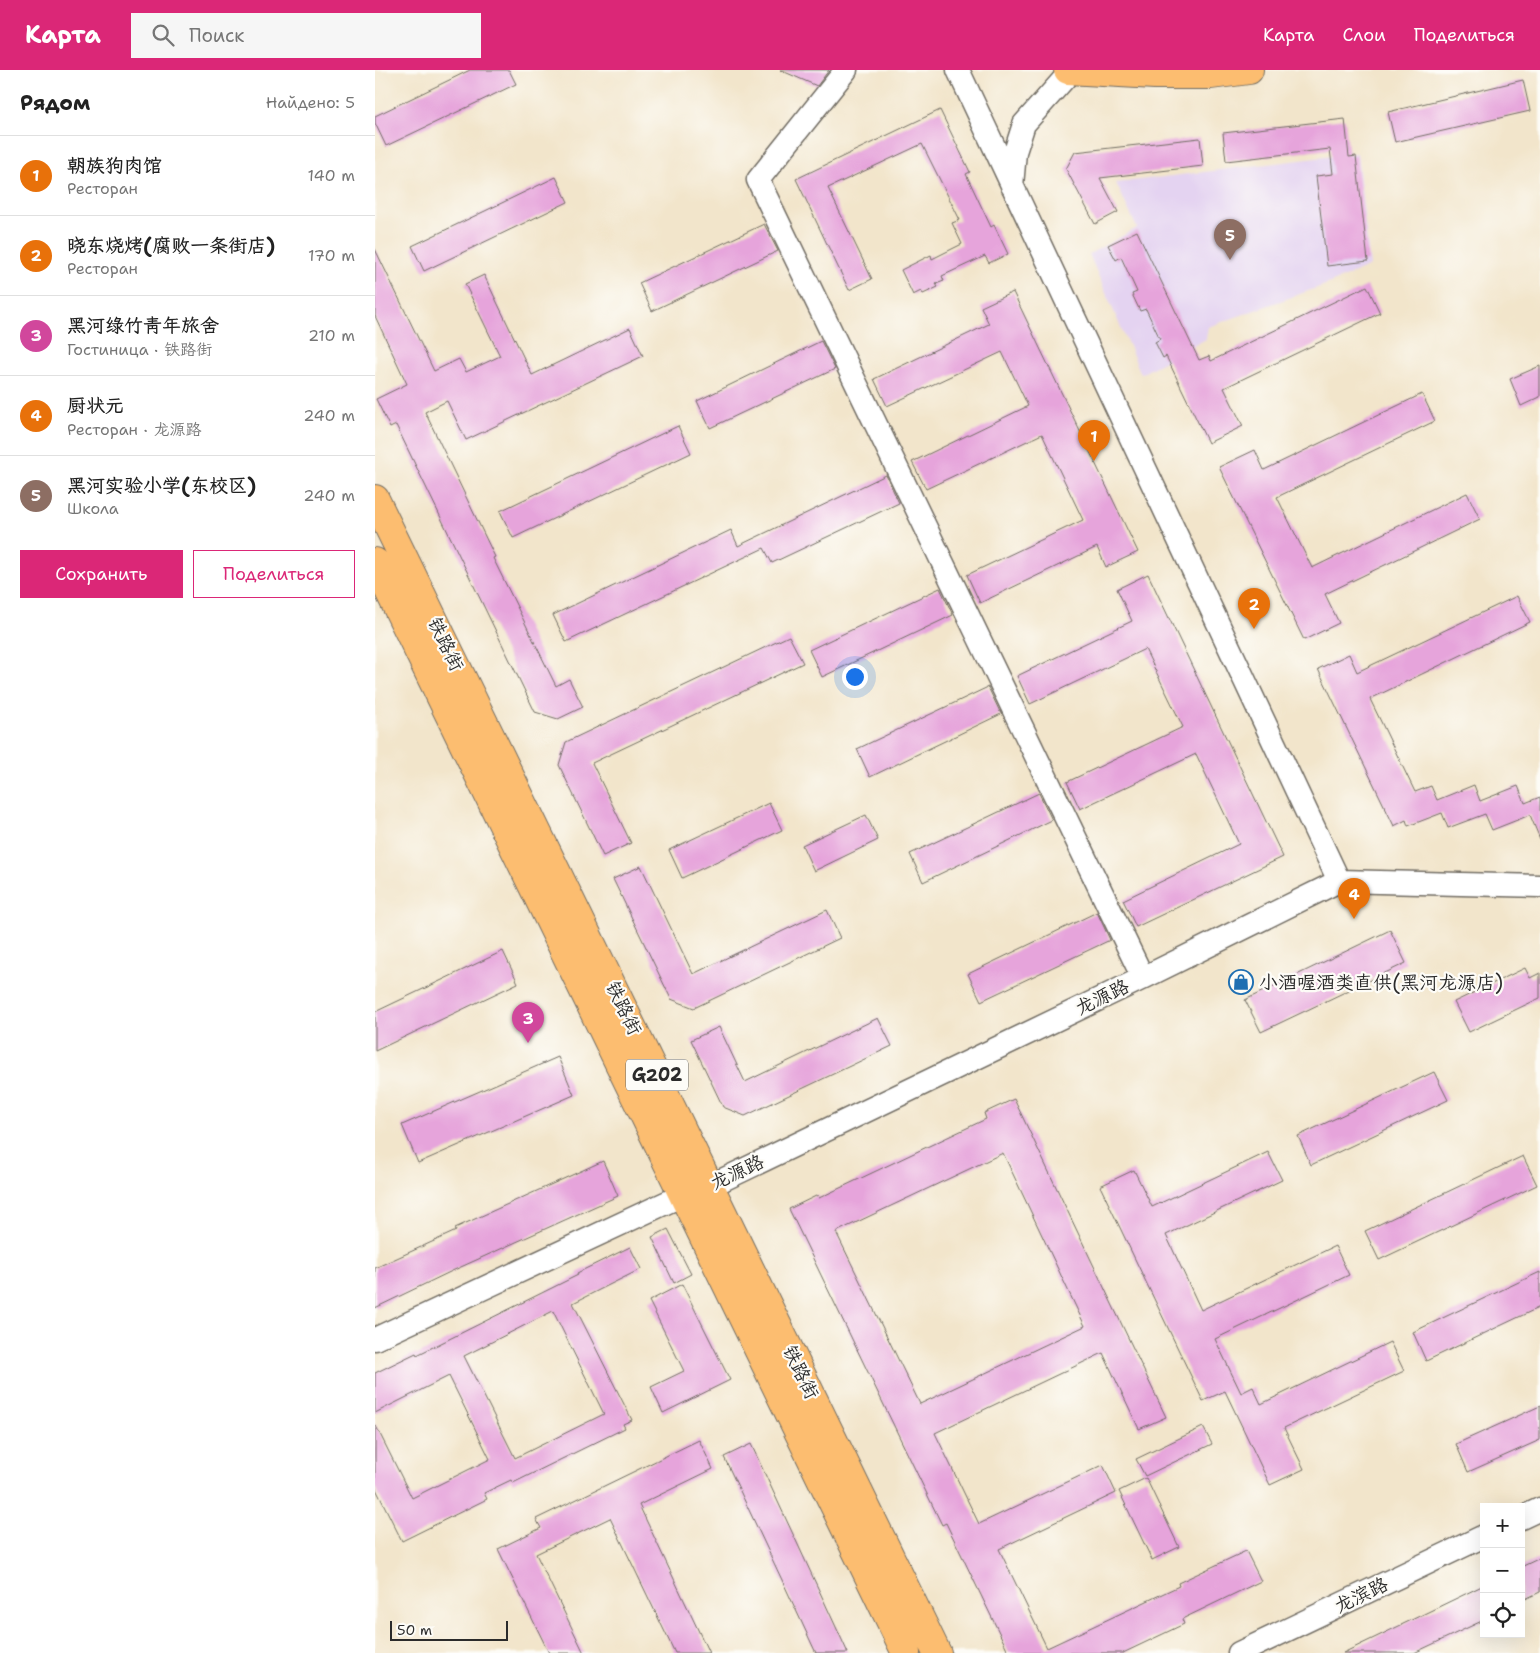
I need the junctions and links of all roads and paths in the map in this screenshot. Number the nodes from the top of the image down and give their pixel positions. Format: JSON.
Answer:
{"nodes":[{"id":1,"x":847,"y":70,"type":"edge"},
{"id":2,"x":958,"y":70,"type":"edge"},
{"id":3,"x":1067,"y":70,"type":"edge"},
{"id":4,"x":1072,"y":70,"type":"edge"},
{"id":5,"x":1249,"y":70,"type":"edge"},
{"id":6,"x":1012,"y":187,"type":"junction"},
{"id":7,"x":375,"y":499,"type":"edge"},
{"id":8,"x":375,"y":562,"type":"edge"},
{"id":9,"x":1339,"y":880,"type":"junction"},
{"id":10,"x":1540,"y":886,"type":"edge"},
{"id":11,"x":1143,"y":978,"type":"junction"},
{"id":12,"x":710,"y":1186,"type":"junction"},
{"id":13,"x":682,"y":1196,"type":"junction"},
{"id":14,"x":375,"y":1339,"type":"edge"},
{"id":15,"x":1540,"y":1509,"type":"edge"},
{"id":16,"x":1525,"y":1516,"type":"edge"},
{"id":17,"x":1480,"y":1538,"type":"edge"},
{"id":18,"x":906,"y":1653,"type":"edge"},
{"id":19,"x":937,"y":1653,"type":"edge"},
{"id":20,"x":1239,"y":1653,"type":"edge"}],
"edges":[{"from":1,"to":11,"type":"street"},
{"from":2,"to":6,"type":"street"},
{"from":3,"to":4,"type":"main road"},
{"from":4,"to":5,"type":"main road"},
{"from":4,"to":6,"type":"street"},
{"from":6,"to":9,"type":"street"},
{"from":7,"to":12,"type":"main road","name":"铁路街","number":"G202"},
{"from":8,"to":13,"type":"main road","name":"铁路街","number":"G202"},
{"from":9,"to":10,"type":"street","name":"龙源路"},
{"from":9,"to":11,"type":"street","name":"龙源路"},
{"from":11,"to":12,"type":"street","name":"龙源路"},
{"from":12,"to":13,"type":"street","name":"龙源路"},
{"from":12,"to":19,"type":"main road","name":"铁路街","number":"G202"},
{"from":13,"to":14,"type":"street","name":"龙源路"},
{"from":13,"to":18,"type":"main road","name":"铁路街","number":"G202"},
{"from":15,"to":16,"type":"street"},
{"from":17,"to":20,"type":"street","name":"龙滨路"}]}
